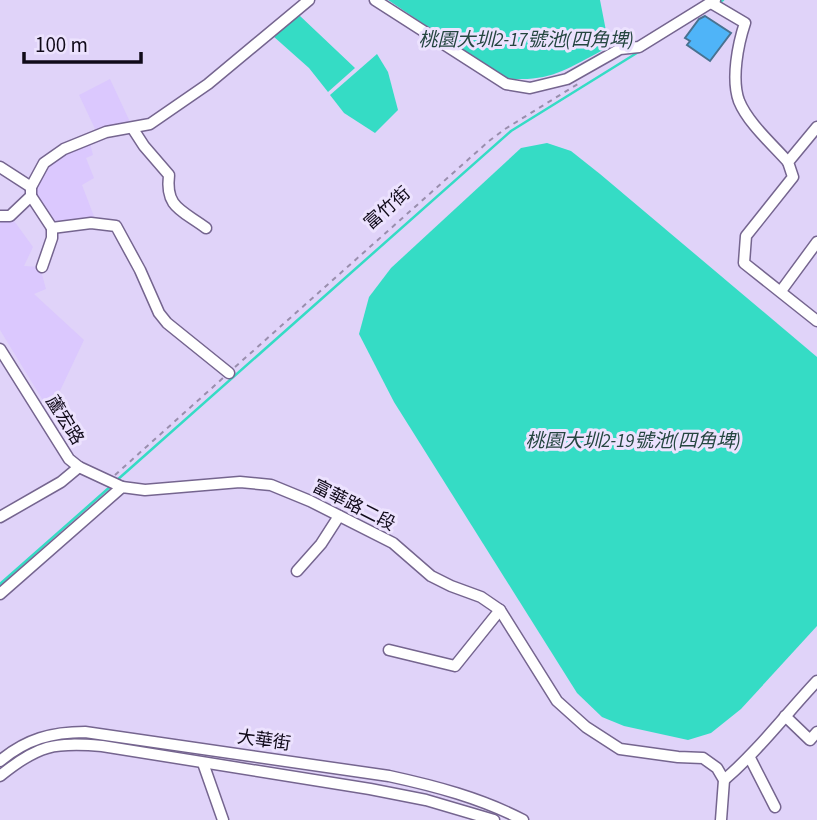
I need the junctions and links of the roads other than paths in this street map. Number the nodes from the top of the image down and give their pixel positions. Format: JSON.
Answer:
{"nodes":[{"id":1,"x":309,"y":0,"type":"edge"},
{"id":2,"x":374,"y":0,"type":"edge"},
{"id":3,"x":713,"y":1,"type":"edge"},
{"id":4,"x":817,"y":127,"type":"edge"},
{"id":5,"x":132,"y":128,"type":"junction"},
{"id":6,"x":788,"y":162,"type":"junction"},
{"id":7,"x":0,"y":167,"type":"edge"},
{"id":8,"x":31,"y":191,"type":"junction"},
{"id":9,"x":0,"y":216,"type":"edge"},
{"id":10,"x":52,"y":228,"type":"junction"},
{"id":11,"x":206,"y":228,"type":"dead end"},
{"id":12,"x":817,"y":242,"type":"edge"},
{"id":13,"x":42,"y":267,"type":"dead end"},
{"id":14,"x":781,"y":291,"type":"junction"},
{"id":15,"x":817,"y":321,"type":"edge"},
{"id":16,"x":0,"y":349,"type":"edge"},
{"id":17,"x":229,"y":373,"type":"road end"},
{"id":18,"x":79,"y":467,"type":"junction"},
{"id":19,"x":115,"y":483,"type":"junction"},
{"id":20,"x":339,"y":516,"type":"junction"},
{"id":21,"x":0,"y":517,"type":"edge"},
{"id":22,"x":297,"y":571,"type":"dead end"},
{"id":23,"x":0,"y":594,"type":"edge"},
{"id":24,"x":499,"y":610,"type":"junction"},
{"id":25,"x":389,"y":650,"type":"dead end"},
{"id":26,"x":817,"y":681,"type":"edge"},
{"id":27,"x":785,"y":716,"type":"junction"},
{"id":28,"x":817,"y":732,"type":"edge"},
{"id":29,"x":163,"y":749,"type":"junction"},
{"id":30,"x":750,"y":758,"type":"junction"},
{"id":31,"x":0,"y":761,"type":"edge"},
{"id":32,"x":203,"y":762,"type":"junction"},
{"id":33,"x":317,"y":766,"type":"junction"},
{"id":34,"x":0,"y":775,"type":"edge"},
{"id":35,"x":314,"y":780,"type":"junction"},
{"id":36,"x":724,"y":780,"type":"junction"},
{"id":37,"x":440,"y":787,"type":"junction"},
{"id":38,"x":439,"y":803,"type":"junction"},
{"id":39,"x":775,"y":807,"type":"dead end"},
{"id":40,"x":223,"y":820,"type":"edge"},
{"id":41,"x":494,"y":820,"type":"edge"},
{"id":42,"x":523,"y":820,"type":"edge"},
{"id":43,"x":722,"y":820,"type":"edge"}],
"edges":[{"from":1,"to":5,"type":"street"},
{"from":2,"to":3,"type":"street"},
{"from":3,"to":6,"type":"street"},
{"from":4,"to":6,"type":"street"},
{"from":5,"to":8,"type":"street"},
{"from":5,"to":11,"type":"street"},
{"from":6,"to":14,"type":"street"},
{"from":7,"to":8,"type":"street"},
{"from":8,"to":9,"type":"street"},
{"from":8,"to":10,"type":"street"},
{"from":10,"to":13,"type":"street"},
{"from":10,"to":17,"type":"street"},
{"from":12,"to":14,"type":"street"},
{"from":14,"to":15,"type":"street"},
{"from":16,"to":18,"type":"street","name":"蘆宏路"},
{"from":18,"to":19,"type":"street","name":"蘆宏路"},
{"from":18,"to":21,"type":"street"},
{"from":19,"to":20,"type":"street","name":"富華路二段"},
{"from":19,"to":23,"type":"street"},
{"from":20,"to":22,"type":"street"},
{"from":20,"to":24,"type":"street","name":"富華路二段"},
{"from":24,"to":25,"type":"street"},
{"from":24,"to":36,"type":"street","name":"富華路二段"},
{"from":26,"to":27,"type":"street"},
{"from":27,"to":28,"type":"street"},
{"from":27,"to":30,"type":"street"},
{"from":29,"to":31,"type":"street","name":"大華街"},
{"from":29,"to":32,"type":"street","name":"大華街"},
{"from":29,"to":33,"type":"street","name":"大華街"},
{"from":29,"to":34,"type":"street","name":"大華街"},
{"from":30,"to":36,"type":"street"},
{"from":30,"to":39,"type":"street"},
{"from":32,"to":35,"type":"street","name":"大華街"},
{"from":32,"to":40,"type":"street"},
{"from":33,"to":35,"type":"street"},
{"from":33,"to":37,"type":"street","name":"大華街"},
{"from":35,"to":38,"type":"street","name":"大華街"},
{"from":36,"to":43,"type":"street"},
{"from":37,"to":38,"type":"street"},
{"from":37,"to":42,"type":"street","name":"大華街"},
{"from":38,"to":41,"type":"street","name":"大華街"}]}
